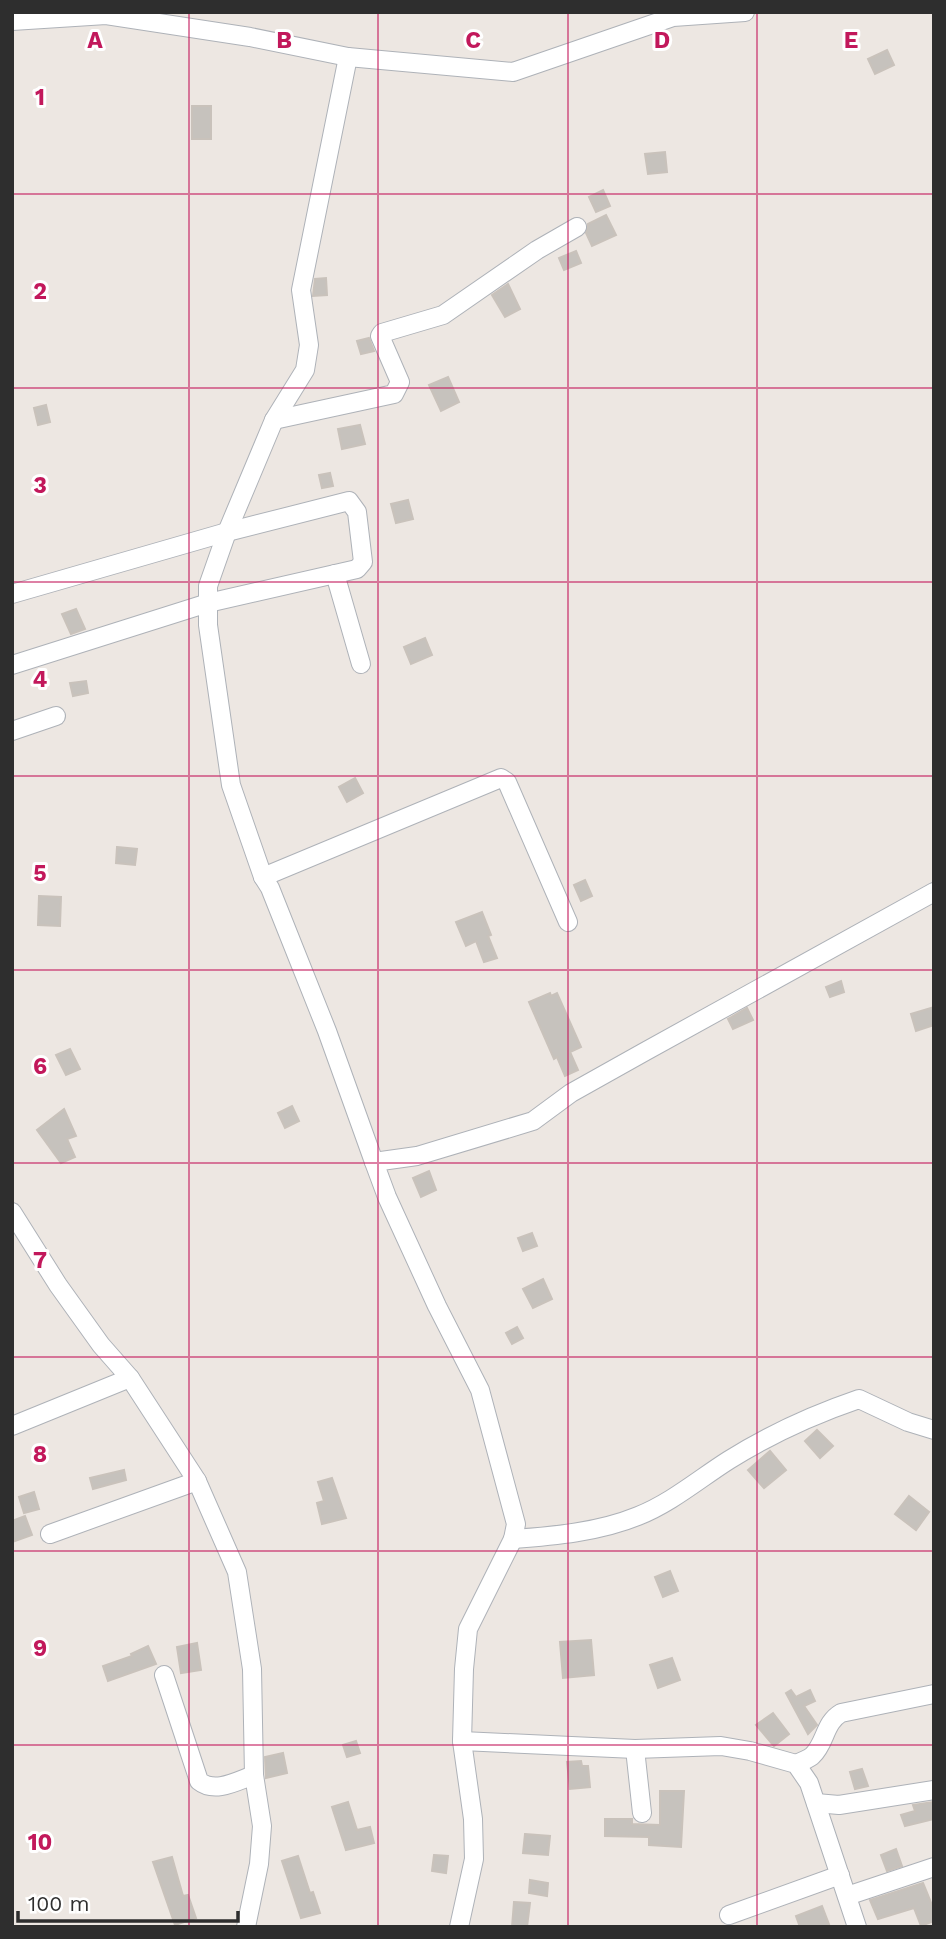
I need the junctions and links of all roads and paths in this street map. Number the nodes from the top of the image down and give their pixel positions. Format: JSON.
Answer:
{"nodes":[{"id":1,"x":745,"y":12,"type":"edge"},
{"id":2,"x":106,"y":14,"type":"edge"},
{"id":3,"x":12,"y":21,"type":"edge"},
{"id":4,"x":348,"y":57,"type":"junction"},
{"id":5,"x":577,"y":228,"type":"dead end"},
{"id":6,"x":274,"y":420,"type":"junction"},
{"id":7,"x":227,"y":532,"type":"junction"},
{"id":8,"x":335,"y":574,"type":"junction"},
{"id":9,"x":12,"y":594,"type":"edge"},
{"id":10,"x":208,"y":603,"type":"junction"},
{"id":11,"x":361,"y":664,"type":"dead end"},
{"id":12,"x":12,"y":665,"type":"edge"},
{"id":13,"x":56,"y":716,"type":"dead end"},
{"id":14,"x":12,"y":731,"type":"edge"},
{"id":15,"x":263,"y":877,"type":"junction"},
{"id":16,"x":934,"y":892,"type":"edge"},
{"id":17,"x":568,"y":922,"type":"dead end"},
{"id":18,"x":374,"y":1162,"type":"junction"},
{"id":19,"x":12,"y":1212,"type":"edge"},
{"id":20,"x":130,"y":1378,"type":"junction"},
{"id":21,"x":12,"y":1426,"type":"edge"},
{"id":22,"x":934,"y":1430,"type":"edge"},
{"id":23,"x":197,"y":1481,"type":"junction"},
{"id":24,"x":50,"y":1534,"type":"dead end"},
{"id":25,"x":513,"y":1539,"type":"junction"},
{"id":26,"x":164,"y":1675,"type":"dead end"},
{"id":27,"x":934,"y":1694,"type":"edge"},
{"id":28,"x":463,"y":1741,"type":"junction"},
{"id":29,"x":635,"y":1749,"type":"junction"},
{"id":30,"x":796,"y":1764,"type":"junction"},
{"id":31,"x":254,"y":1776,"type":"junction"},
{"id":32,"x":934,"y":1790,"type":"edge"},
{"id":33,"x":816,"y":1803,"type":"junction"},
{"id":34,"x":642,"y":1813,"type":"dead end"},
{"id":35,"x":934,"y":1867,"type":"edge"},
{"id":36,"x":840,"y":1875,"type":"junction"},
{"id":37,"x":847,"y":1896,"type":"junction"},
{"id":38,"x":729,"y":1915,"type":"dead end"},
{"id":39,"x":246,"y":1927,"type":"edge"},
{"id":40,"x":459,"y":1927,"type":"edge"},
{"id":41,"x":857,"y":1927,"type":"edge"}],
"edges":[{"from":1,"to":4,"type":"street"},
{"from":2,"to":3,"type":"street"},
{"from":2,"to":4,"type":"street"},
{"from":4,"to":6,"type":"street"},
{"from":5,"to":6,"type":"street"},
{"from":6,"to":7,"type":"street"},
{"from":7,"to":8,"type":"street"},
{"from":7,"to":9,"type":"street"},
{"from":7,"to":10,"type":"street"},
{"from":8,"to":10,"type":"street"},
{"from":8,"to":11,"type":"street"},
{"from":10,"to":12,"type":"street"},
{"from":10,"to":15,"type":"street"},
{"from":13,"to":14,"type":"street"},
{"from":15,"to":17,"type":"street"},
{"from":15,"to":18,"type":"street"},
{"from":16,"to":18,"type":"street"},
{"from":18,"to":25,"type":"street"},
{"from":19,"to":20,"type":"street"},
{"from":20,"to":21,"type":"street"},
{"from":20,"to":23,"type":"street"},
{"from":22,"to":25,"type":"street"},
{"from":23,"to":24,"type":"street"},
{"from":23,"to":31,"type":"street"},
{"from":25,"to":28,"type":"street"},
{"from":26,"to":31,"type":"street"},
{"from":27,"to":30,"type":"street"},
{"from":28,"to":29,"type":"street"},
{"from":28,"to":40,"type":"street"},
{"from":29,"to":30,"type":"street"},
{"from":29,"to":34,"type":"street"},
{"from":30,"to":33,"type":"street"},
{"from":31,"to":39,"type":"street"},
{"from":32,"to":33,"type":"street"},
{"from":33,"to":36,"type":"street"},
{"from":35,"to":37,"type":"street"},
{"from":36,"to":37,"type":"street"},
{"from":36,"to":38,"type":"street"},
{"from":37,"to":41,"type":"street"}]}
